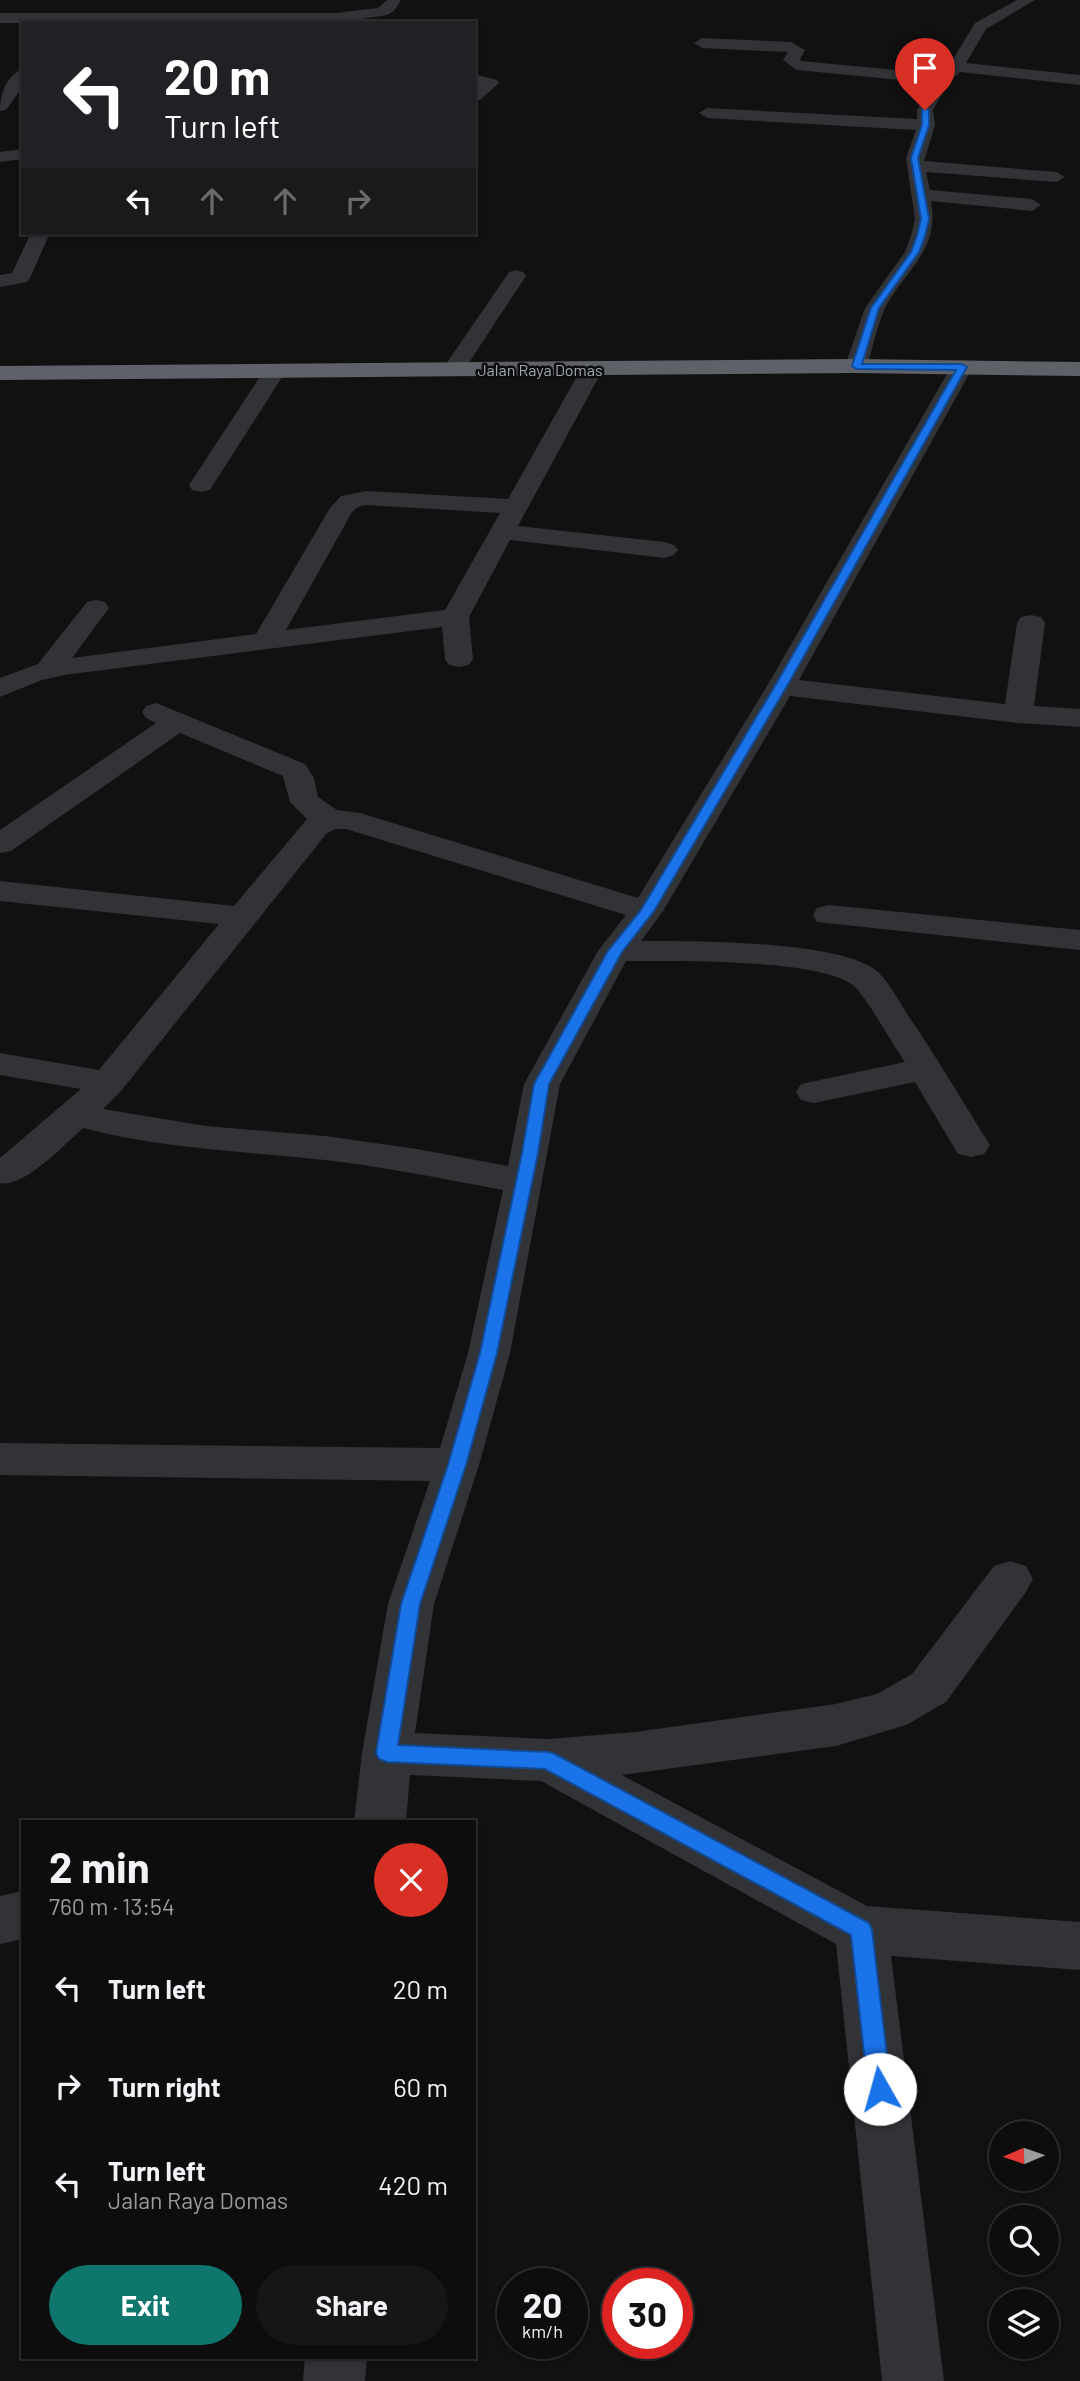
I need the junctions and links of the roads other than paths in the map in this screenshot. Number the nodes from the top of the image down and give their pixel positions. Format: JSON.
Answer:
{"nodes":[{"id":1,"x":128,"y":0,"type":"edge"},
{"id":2,"x":225,"y":0,"type":"edge"},
{"id":3,"x":301,"y":0,"type":"edge"},
{"id":4,"x":394,"y":0,"type":"edge"},
{"id":5,"x":1028,"y":0,"type":"edge"},
{"id":6,"x":0,"y":18,"type":"edge"},
{"id":7,"x":111,"y":18,"type":"junction"},
{"id":8,"x":208,"y":19,"type":"junction"},
{"id":9,"x":293,"y":19,"type":"junction"},
{"id":10,"x":69,"y":21,"type":"edge"},
{"id":11,"x":149,"y":21,"type":"edge"},
{"id":12,"x":702,"y":43,"type":"dead end"},
{"id":13,"x":950,"y":73,"type":"junction"},
{"id":14,"x":21,"y":77,"type":"edge"},
{"id":15,"x":476,"y":79,"type":"edge"},
{"id":16,"x":1080,"y":80,"type":"edge"},
{"id":17,"x":476,"y":94,"type":"edge"},
{"id":18,"x":0,"y":106,"type":"edge"},
{"id":19,"x":707,"y":113,"type":"dead end"},
{"id":20,"x":926,"y":125,"type":"junction"},
{"id":21,"x":21,"y":154,"type":"edge"},
{"id":22,"x":0,"y":157,"type":"edge"},
{"id":23,"x":916,"y":166,"type":"junction"},
{"id":24,"x":1056,"y":177,"type":"dead end"},
{"id":25,"x":922,"y":195,"type":"junction"},
{"id":26,"x":1032,"y":205,"type":"dead end"},
{"id":27,"x":39,"y":235,"type":"edge"},
{"id":28,"x":516,"y":276,"type":"dead end"},
{"id":29,"x":0,"y":281,"type":"edge"},
{"id":30,"x":856,"y":366,"type":"junction"},
{"id":31,"x":962,"y":367,"type":"junction"},
{"id":32,"x":592,"y":369,"type":"junction"},
{"id":33,"x":1080,"y":369,"type":"edge"},
{"id":34,"x":453,"y":370,"type":"junction"},
{"id":35,"x":275,"y":371,"type":"junction"},
{"id":36,"x":0,"y":373,"type":"edge"},
{"id":37,"x":201,"y":485,"type":"dead end"},
{"id":38,"x":518,"y":507,"type":"junction"},
{"id":39,"x":502,"y":532,"type":"junction"},
{"id":40,"x":665,"y":550,"type":"dead end"},
{"id":41,"x":96,"y":608,"type":"dead end"},
{"id":42,"x":455,"y":617,"type":"junction"},
{"id":43,"x":1031,"y":623,"type":"dead end"},
{"id":44,"x":266,"y":642,"type":"junction"},
{"id":45,"x":458,"y":659,"type":"dead end"},
{"id":46,"x":48,"y":670,"type":"junction"},
{"id":47,"x":781,"y":686,"type":"junction"},
{"id":48,"x":0,"y":688,"type":"edge"},
{"id":49,"x":1018,"y":714,"type":"junction"},
{"id":50,"x":1080,"y":718,"type":"edge"},
{"id":51,"x":330,"y":820,"type":"junction"},
{"id":52,"x":0,"y":844,"type":"edge"},
{"id":53,"x":0,"y":891,"type":"edge"},
{"id":54,"x":647,"y":911,"type":"junction"},
{"id":55,"x":829,"y":915,"type":"dead end"},
{"id":56,"x":242,"y":917,"type":"junction"},
{"id":57,"x":1080,"y":940,"type":"edge"},
{"id":58,"x":615,"y":951,"type":"junction"},
{"id":59,"x":0,"y":1065,"type":"edge"},
{"id":60,"x":927,"y":1069,"type":"junction"},
{"id":61,"x":108,"y":1083,"type":"junction"},
{"id":62,"x":814,"y":1092,"type":"dead end"},
{"id":63,"x":78,"y":1113,"type":"junction"},
{"id":64,"x":971,"y":1145,"type":"dead end"},
{"id":65,"x":7,"y":1172,"type":"dead end"},
{"id":66,"x":524,"y":1182,"type":"junction"},
{"id":67,"x":0,"y":1459,"type":"edge"},
{"id":68,"x":457,"y":1465,"type":"junction"},
{"id":69,"x":1010,"y":1579,"type":"dead end"},
{"id":70,"x":387,"y":1753,"type":"junction"},
{"id":71,"x":548,"y":1760,"type":"junction"},
{"id":72,"x":380,"y":1820,"type":"edge"},
{"id":73,"x":21,"y":1915,"type":"edge"},
{"id":74,"x":0,"y":1920,"type":"edge"},
{"id":75,"x":861,"y":1930,"type":"junction"},
{"id":76,"x":1080,"y":1946,"type":"edge"},
{"id":77,"x":335,"y":2359,"type":"edge"},
{"id":78,"x":334,"y":2381,"type":"edge"},
{"id":79,"x":914,"y":2381,"type":"edge"}],
"edges":[{"from":1,"to":7,"type":"street"},
{"from":2,"to":8,"type":"street"},
{"from":3,"to":9,"type":"street"},
{"from":4,"to":9,"type":"street"},
{"from":5,"to":13,"type":"street"},
{"from":6,"to":10,"type":"street"},
{"from":7,"to":10,"type":"street"},
{"from":7,"to":11,"type":"street"},
{"from":8,"to":9,"type":"street"},
{"from":8,"to":11,"type":"street"},
{"from":12,"to":13,"type":"street"},
{"from":13,"to":16,"type":"street"},
{"from":13,"to":20,"type":"street"},
{"from":14,"to":18,"type":"street"},
{"from":15,"to":17,"type":"street"},
{"from":19,"to":20,"type":"street"},
{"from":20,"to":23,"type":"street"},
{"from":21,"to":22,"type":"street"},
{"from":23,"to":24,"type":"street"},
{"from":23,"to":25,"type":"street"},
{"from":25,"to":26,"type":"street"},
{"from":25,"to":30,"type":"street"},
{"from":27,"to":29,"type":"street"},
{"from":28,"to":34,"type":"street"},
{"from":30,"to":31,"type":"highway","name":"Jalan Raya Domas"},
{"from":30,"to":32,"type":"highway","name":"Jalan Raya Domas"},
{"from":31,"to":33,"type":"highway","name":"Jalan Raya Domas"},
{"from":31,"to":47,"type":"street"},
{"from":32,"to":34,"type":"highway","name":"Jalan Raya Domas"},
{"from":32,"to":38,"type":"street"},
{"from":34,"to":35,"type":"highway","name":"Jalan Raya Domas"},
{"from":35,"to":36,"type":"highway","name":"Jalan Raya Domas"},
{"from":35,"to":37,"type":"street"},
{"from":38,"to":39,"type":"street"},
{"from":38,"to":44,"type":"street"},
{"from":39,"to":40,"type":"street"},
{"from":39,"to":42,"type":"street"},
{"from":41,"to":46,"type":"street"},
{"from":42,"to":44,"type":"street"},
{"from":42,"to":45,"type":"street"},
{"from":43,"to":49,"type":"street"},
{"from":44,"to":46,"type":"street"},
{"from":46,"to":48,"type":"street"},
{"from":47,"to":49,"type":"street"},
{"from":47,"to":54,"type":"street"},
{"from":49,"to":50,"type":"street"},
{"from":51,"to":52,"type":"street"},
{"from":51,"to":54,"type":"street"},
{"from":51,"to":56,"type":"street"},
{"from":53,"to":56,"type":"street"},
{"from":54,"to":58,"type":"street"},
{"from":55,"to":57,"type":"street"},
{"from":56,"to":61,"type":"street"},
{"from":58,"to":60,"type":"street"},
{"from":58,"to":66,"type":"street"},
{"from":59,"to":61,"type":"street"},
{"from":60,"to":62,"type":"street"},
{"from":60,"to":64,"type":"street"},
{"from":61,"to":63,"type":"street"},
{"from":63,"to":65,"type":"street"},
{"from":63,"to":66,"type":"street"},
{"from":66,"to":68,"type":"street"},
{"from":67,"to":68,"type":"street"},
{"from":68,"to":70,"type":"street"},
{"from":69,"to":71,"type":"street"},
{"from":70,"to":71,"type":"street"},
{"from":70,"to":72,"type":"street"},
{"from":71,"to":75,"type":"street"},
{"from":73,"to":74,"type":"street"},
{"from":75,"to":76,"type":"street"},
{"from":75,"to":79,"type":"street"},
{"from":77,"to":78,"type":"street"}]}
